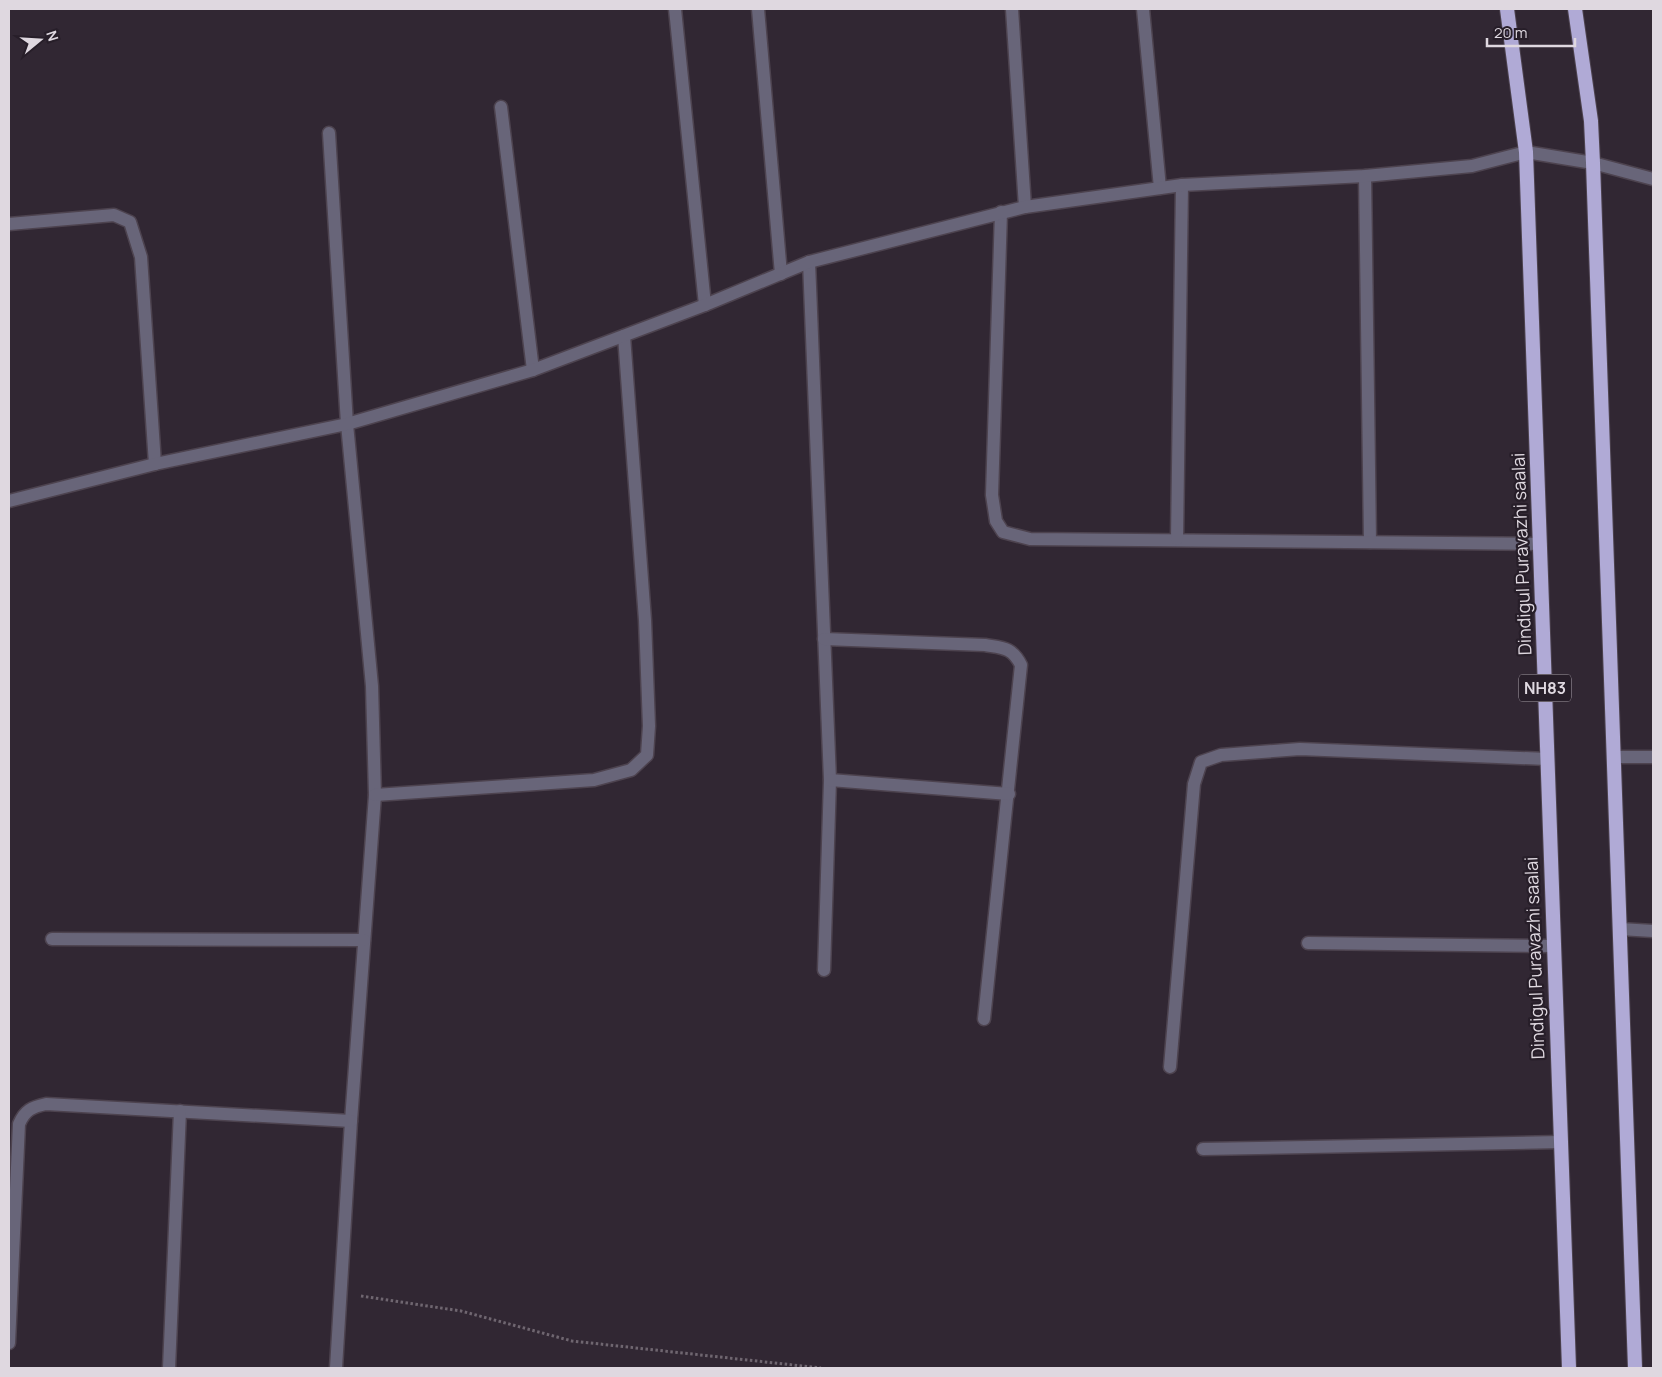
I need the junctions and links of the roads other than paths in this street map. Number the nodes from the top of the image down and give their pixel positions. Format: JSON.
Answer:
{"nodes":[{"id":1,"x":675,"y":9,"type":"edge"},
{"id":2,"x":758,"y":9,"type":"edge"},
{"id":3,"x":1012,"y":9,"type":"edge"},
{"id":4,"x":1143,"y":9,"type":"edge"},
{"id":5,"x":1508,"y":9,"type":"edge"},
{"id":6,"x":1575,"y":9,"type":"edge"},
{"id":7,"x":501,"y":107,"type":"dead end"},
{"id":8,"x":328,"y":133,"type":"dead end"},
{"id":9,"x":1526,"y":152,"type":"junction"},
{"id":10,"x":1593,"y":163,"type":"junction"},
{"id":11,"x":1365,"y":176,"type":"junction"},
{"id":12,"x":1653,"y":179,"type":"edge"},
{"id":13,"x":1182,"y":185,"type":"junction"},
{"id":14,"x":1160,"y":188,"type":"junction"},
{"id":15,"x":1025,"y":207,"type":"junction"},
{"id":16,"x":1001,"y":212,"type":"junction"},
{"id":17,"x":9,"y":224,"type":"edge"},
{"id":18,"x":808,"y":262,"type":"junction"},
{"id":19,"x":781,"y":274,"type":"junction"},
{"id":20,"x":705,"y":305,"type":"junction"},
{"id":21,"x":624,"y":336,"type":"junction"},
{"id":22,"x":533,"y":370,"type":"junction"},
{"id":23,"x":347,"y":424,"type":"junction"},
{"id":24,"x":155,"y":464,"type":"junction"},
{"id":25,"x":9,"y":501,"type":"edge"},
{"id":26,"x":1177,"y":539,"type":"junction"},
{"id":27,"x":1370,"y":542,"type":"junction"},
{"id":28,"x":1540,"y":544,"type":"junction"},
{"id":29,"x":824,"y":639,"type":"junction"},
{"id":30,"x":1614,"y":757,"type":"junction"},
{"id":31,"x":1653,"y":757,"type":"edge"},
{"id":32,"x":1548,"y":759,"type":"junction"},
{"id":33,"x":830,"y":780,"type":"junction"},
{"id":34,"x":1009,"y":794,"type":"junction"},
{"id":35,"x":375,"y":795,"type":"junction"},
{"id":36,"x":1620,"y":929,"type":"junction"},
{"id":37,"x":1653,"y":931,"type":"edge"},
{"id":38,"x":52,"y":939,"type":"dead end"},
{"id":39,"x":364,"y":940,"type":"junction"},
{"id":40,"x":1308,"y":943,"type":"dead end"},
{"id":41,"x":1554,"y":946,"type":"junction"},
{"id":42,"x":824,"y":970,"type":"dead end"},
{"id":43,"x":984,"y":1019,"type":"dead end"},
{"id":44,"x":1170,"y":1067,"type":"dead end"},
{"id":45,"x":180,"y":1111,"type":"junction"},
{"id":46,"x":351,"y":1121,"type":"junction"},
{"id":47,"x":1560,"y":1142,"type":"junction"},
{"id":48,"x":1203,"y":1149,"type":"dead end"},
{"id":49,"x":9,"y":1343,"type":"edge"},
{"id":50,"x":169,"y":1368,"type":"edge"},
{"id":51,"x":336,"y":1368,"type":"edge"},
{"id":52,"x":1568,"y":1368,"type":"edge"},
{"id":53,"x":1634,"y":1368,"type":"edge"}],
"edges":[{"from":1,"to":20,"type":"street"},
{"from":2,"to":19,"type":"street"},
{"from":3,"to":15,"type":"street"},
{"from":4,"to":14,"type":"street"},
{"from":5,"to":9,"type":"highway","name":"Dindigul Puravazhi saalai","number":"NH83"},
{"from":6,"to":10,"type":"highway"},
{"from":7,"to":22,"type":"street"},
{"from":8,"to":23,"type":"street"},
{"from":9,"to":10,"type":"street"},
{"from":9,"to":11,"type":"street"},
{"from":9,"to":28,"type":"highway","name":"Dindigul Puravazhi saalai","number":"NH83"},
{"from":10,"to":12,"type":"street"},
{"from":10,"to":30,"type":"highway"},
{"from":11,"to":13,"type":"street"},
{"from":11,"to":27,"type":"street"},
{"from":13,"to":14,"type":"street"},
{"from":13,"to":26,"type":"street"},
{"from":14,"to":15,"type":"street"},
{"from":15,"to":16,"type":"street"},
{"from":16,"to":18,"type":"street"},
{"from":16,"to":26,"type":"street"},
{"from":17,"to":24,"type":"street"},
{"from":18,"to":19,"type":"street"},
{"from":18,"to":29,"type":"street"},
{"from":19,"to":20,"type":"street"},
{"from":20,"to":21,"type":"street"},
{"from":21,"to":22,"type":"street"},
{"from":21,"to":35,"type":"street"},
{"from":22,"to":23,"type":"street"},
{"from":23,"to":24,"type":"street"},
{"from":23,"to":35,"type":"street"},
{"from":24,"to":25,"type":"street"},
{"from":26,"to":27,"type":"street"},
{"from":27,"to":28,"type":"street"},
{"from":28,"to":32,"type":"highway","name":"Dindigul Puravazhi saalai","number":"NH83"},
{"from":29,"to":33,"type":"street"},
{"from":29,"to":34,"type":"street"},
{"from":30,"to":31,"type":"street"},
{"from":30,"to":36,"type":"highway"},
{"from":32,"to":41,"type":"highway","name":"Dindigul Puravazhi saalai","number":"NH83"},
{"from":32,"to":44,"type":"street"},
{"from":33,"to":34,"type":"street"},
{"from":33,"to":42,"type":"street"},
{"from":34,"to":43,"type":"street"},
{"from":35,"to":39,"type":"street"},
{"from":36,"to":37,"type":"street"},
{"from":36,"to":53,"type":"highway"},
{"from":38,"to":39,"type":"street"},
{"from":39,"to":46,"type":"street"},
{"from":40,"to":41,"type":"street"},
{"from":41,"to":47,"type":"highway","name":"Dindigul Puravazhi saalai","number":"NH83"},
{"from":45,"to":46,"type":"street"},
{"from":45,"to":49,"type":"street"},
{"from":45,"to":50,"type":"street"},
{"from":46,"to":51,"type":"street"},
{"from":47,"to":48,"type":"street"},
{"from":47,"to":52,"type":"highway","name":"Dindigul Puravazhi saalai","number":"NH83"}]}
